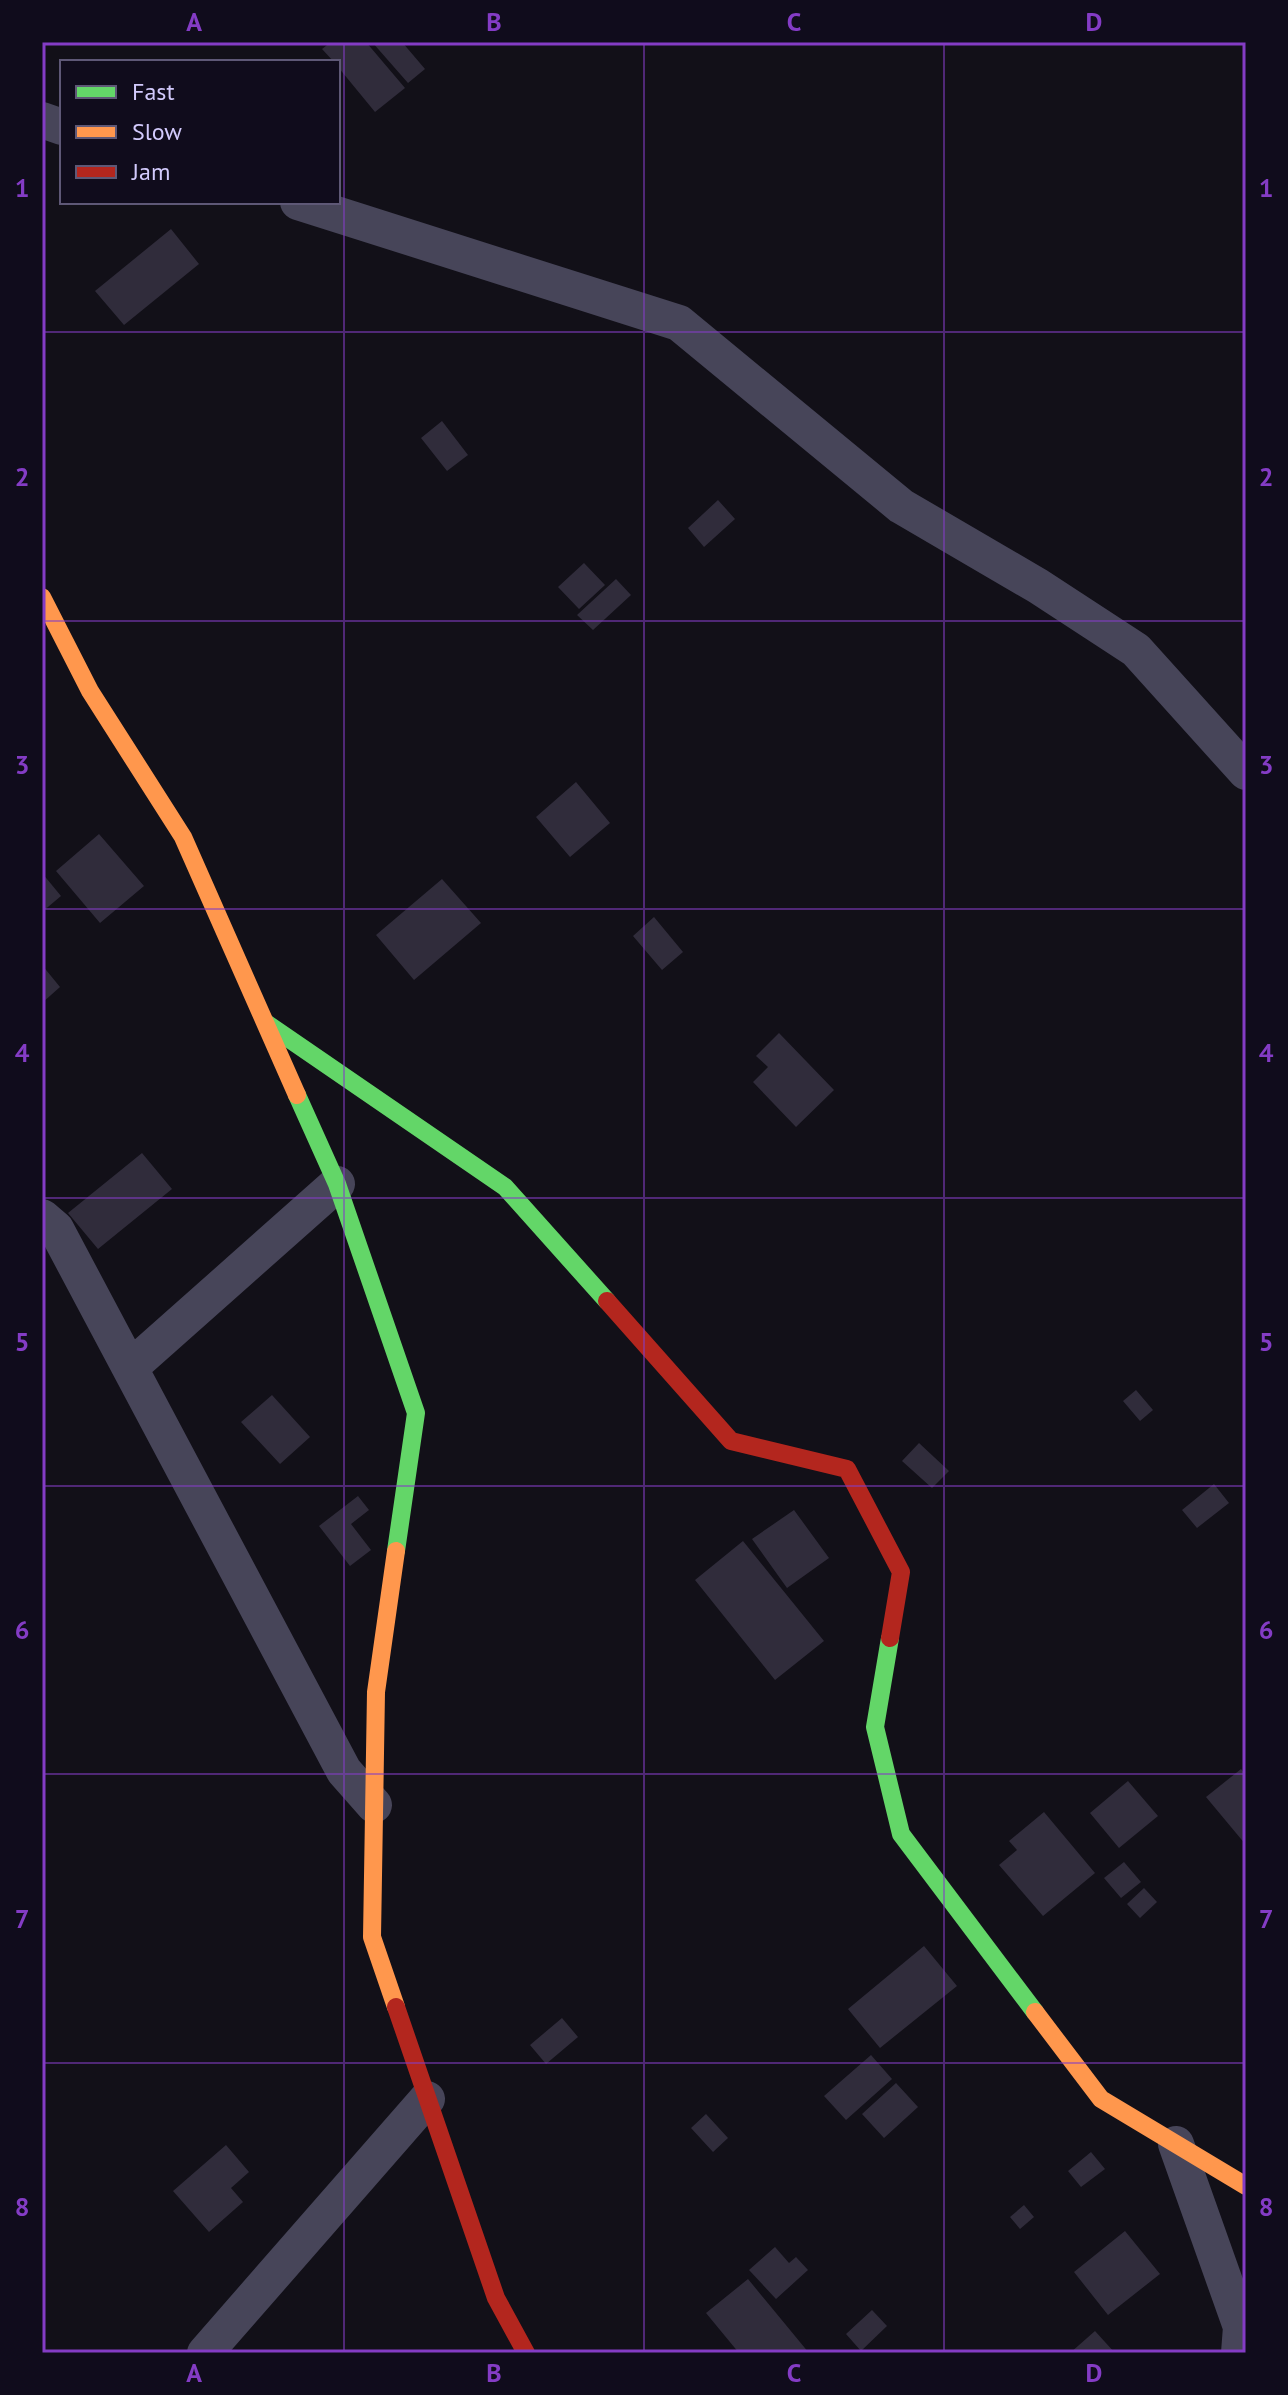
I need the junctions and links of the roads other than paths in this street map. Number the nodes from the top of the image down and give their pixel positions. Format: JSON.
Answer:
{"nodes":[{"id":1,"x":304,"y":204,"type":"edge"},
{"id":2,"x":42,"y":597,"type":"edge"},
{"id":3,"x":1246,"y":772,"type":"edge"},
{"id":4,"x":266,"y":1023,"type":"junction"},
{"id":5,"x":337,"y":1184,"type":"junction"},
{"id":6,"x":42,"y":1217,"type":"edge"},
{"id":7,"x":132,"y":1366,"type":"junction"},
{"id":8,"x":374,"y":1805,"type":"junction"},
{"id":9,"x":427,"y":2099,"type":"junction"},
{"id":10,"x":1176,"y":2144,"type":"junction"},
{"id":11,"x":1246,"y":2186,"type":"edge"},
{"id":12,"x":205,"y":2353,"type":"edge"},
{"id":13,"x":526,"y":2353,"type":"edge"},
{"id":14,"x":1239,"y":2353,"type":"edge"}],
"edges":[{"from":1,"to":3,"type":"street"},
{"from":2,"to":4,"type":"street"},
{"from":4,"to":5,"type":"street"},
{"from":4,"to":10,"type":"street"},
{"from":5,"to":7,"type":"street"},
{"from":5,"to":8,"type":"street"},
{"from":6,"to":7,"type":"street"},
{"from":7,"to":8,"type":"street"},
{"from":8,"to":9,"type":"street"},
{"from":9,"to":12,"type":"street"},
{"from":9,"to":13,"type":"street"},
{"from":10,"to":11,"type":"street"},
{"from":10,"to":14,"type":"street"}]}
